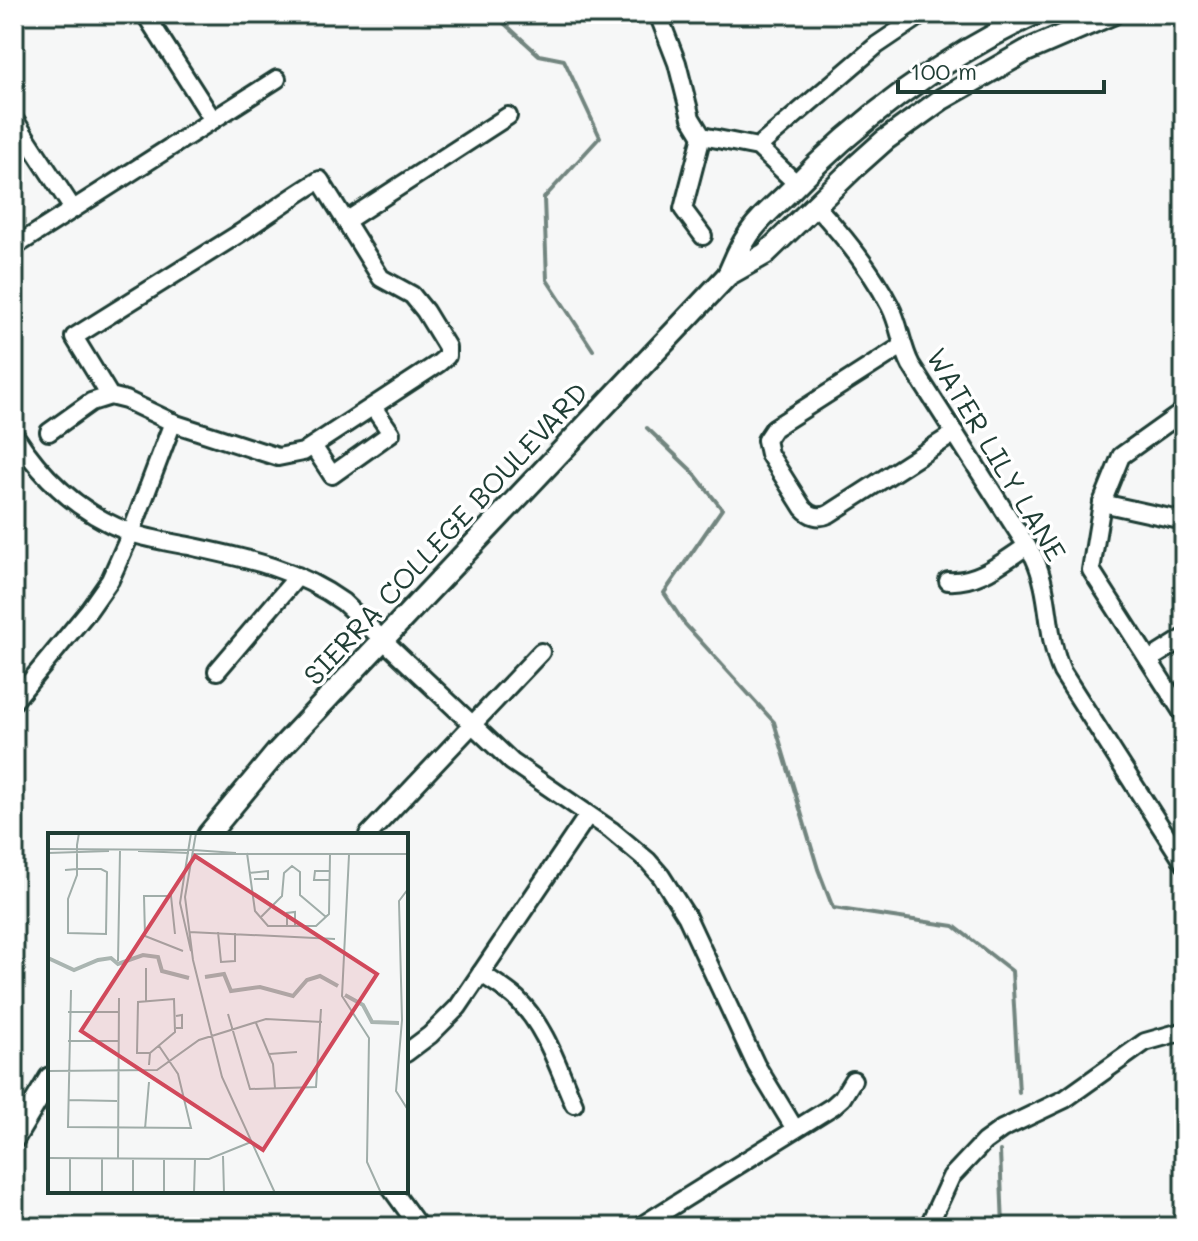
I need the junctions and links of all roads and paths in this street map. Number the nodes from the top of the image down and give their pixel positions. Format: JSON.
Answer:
{"nodes":[{"id":1,"x":145,"y":14,"type":"edge"},
{"id":2,"x":658,"y":14,"type":"edge"},
{"id":3,"x":923,"y":14,"type":"edge"},
{"id":4,"x":1035,"y":14,"type":"edge"},
{"id":5,"x":1112,"y":14,"type":"edge"},
{"id":6,"x":277,"y":79,"type":"dead end"},
{"id":7,"x":508,"y":116,"type":"dead end"},
{"id":8,"x":14,"y":119,"type":"edge"},
{"id":9,"x":213,"y":120,"type":"junction"},
{"id":10,"x":702,"y":136,"type":"junction"},
{"id":11,"x":758,"y":147,"type":"junction"},
{"id":12,"x":797,"y":184,"type":"junction"},
{"id":13,"x":815,"y":205,"type":"junction"},
{"id":14,"x":73,"y":209,"type":"junction"},
{"id":15,"x":346,"y":221,"type":"junction"},
{"id":16,"x":703,"y":236,"type":"dead end"},
{"id":17,"x":14,"y":247,"type":"edge"},
{"id":18,"x":728,"y":275,"type":"junction"},
{"id":19,"x":902,"y":346,"type":"junction"},
{"id":20,"x":110,"y":396,"type":"junction"},
{"id":21,"x":373,"y":407,"type":"junction"},
{"id":22,"x":1184,"y":411,"type":"edge"},
{"id":23,"x":173,"y":422,"type":"junction"},
{"id":24,"x":49,"y":432,"type":"dead end"},
{"id":25,"x":955,"y":433,"type":"junction"},
{"id":26,"x":14,"y":434,"type":"edge"},
{"id":27,"x":313,"y":446,"type":"junction"},
{"id":28,"x":1102,"y":503,"type":"junction"},
{"id":29,"x":1184,"y":521,"type":"edge"},
{"id":30,"x":131,"y":533,"type":"junction"},
{"id":31,"x":1027,"y":546,"type":"junction"},
{"id":32,"x":298,"y":576,"type":"junction"},
{"id":33,"x":948,"y":581,"type":"dead end"},
{"id":34,"x":1184,"y":638,"type":"edge"},
{"id":35,"x":383,"y":640,"type":"junction"},
{"id":36,"x":541,"y":652,"type":"dead end"},
{"id":37,"x":1149,"y":660,"type":"junction"},
{"id":38,"x":217,"y":671,"type":"dead end"},
{"id":39,"x":1179,"y":696,"type":"edge"},
{"id":40,"x":14,"y":701,"type":"edge"},
{"id":41,"x":1184,"y":715,"type":"edge"},
{"id":42,"x":472,"y":725,"type":"junction"},
{"id":43,"x":588,"y":815,"type":"junction"},
{"id":44,"x":210,"y":833,"type":"edge"},
{"id":45,"x":370,"y":833,"type":"edge"},
{"id":46,"x":1184,"y":863,"type":"edge"},
{"id":47,"x":481,"y":973,"type":"junction"},
{"id":48,"x":1184,"y":1031,"type":"edge"},
{"id":49,"x":408,"y":1051,"type":"edge"},
{"id":50,"x":853,"y":1080,"type":"dead end"},
{"id":51,"x":48,"y":1081,"type":"edge"},
{"id":52,"x":574,"y":1104,"type":"dead end"},
{"id":53,"x":795,"y":1129,"type":"junction"},
{"id":54,"x":14,"y":1138,"type":"edge"},
{"id":55,"x":394,"y":1193,"type":"edge"},
{"id":56,"x":419,"y":1227,"type":"edge"},
{"id":57,"x":639,"y":1227,"type":"edge"},
{"id":58,"x":928,"y":1227,"type":"edge"}],
"edges":[{"from":1,"to":9,"type":"street"},
{"from":2,"to":10,"type":"street"},
{"from":3,"to":11,"type":"street"},
{"from":4,"to":12,"type":"main road","name":"SIERRA COLLEGE BOULEVARD"},
{"from":5,"to":13,"type":"main road","name":"SIERRA COLLEGE BOULEVARD"},
{"from":6,"to":9,"type":"street"},
{"from":7,"to":15,"type":"street"},
{"from":8,"to":14,"type":"street"},
{"from":9,"to":14,"type":"street"},
{"from":10,"to":11,"type":"street"},
{"from":10,"to":16,"type":"street"},
{"from":11,"to":12,"type":"street"},
{"from":12,"to":18,"type":"main road","name":"SIERRA COLLEGE BOULEVARD"},
{"from":13,"to":18,"type":"main road","name":"SIERRA COLLEGE BOULEVARD"},
{"from":13,"to":19,"type":"street","name":"WATER LILY LANE"},
{"from":14,"to":17,"type":"street"},
{"from":15,"to":20,"type":"street"},
{"from":15,"to":21,"type":"street"},
{"from":18,"to":35,"type":"main road","name":"SIERRA COLLEGE BOULEVARD"},
{"from":19,"to":25,"type":"street","name":"WATER LILY LANE"},
{"from":19,"to":25,"type":"street"},
{"from":20,"to":23,"type":"street"},
{"from":20,"to":24,"type":"street"},
{"from":21,"to":27,"type":"street"},
{"from":21,"to":27,"type":"street"},
{"from":22,"to":28,"type":"street"},
{"from":23,"to":27,"type":"street"},
{"from":23,"to":30,"type":"street"},
{"from":25,"to":31,"type":"street","name":"WATER LILY LANE"},
{"from":26,"to":30,"type":"street"},
{"from":28,"to":29,"type":"street"},
{"from":28,"to":37,"type":"street"},
{"from":30,"to":32,"type":"street"},
{"from":30,"to":40,"type":"street"},
{"from":31,"to":33,"type":"street"},
{"from":31,"to":46,"type":"street","name":"WATER LILY LANE"},
{"from":32,"to":35,"type":"street"},
{"from":32,"to":38,"type":"street"},
{"from":34,"to":37,"type":"street"},
{"from":35,"to":42,"type":"street"},
{"from":35,"to":44,"type":"main road","name":"SIERRA COLLEGE BOULEVARD"},
{"from":36,"to":42,"type":"street"},
{"from":37,"to":39,"type":"street"},
{"from":39,"to":41,"type":"street"},
{"from":42,"to":43,"type":"street"},
{"from":42,"to":45,"type":"street"},
{"from":43,"to":47,"type":"street"},
{"from":43,"to":53,"type":"street"},
{"from":47,"to":49,"type":"street"},
{"from":47,"to":52,"type":"street"},
{"from":48,"to":58,"type":"street"},
{"from":50,"to":53,"type":"street"},
{"from":51,"to":54,"type":"main road"},
{"from":53,"to":57,"type":"street"},
{"from":55,"to":56,"type":"street"}]}
